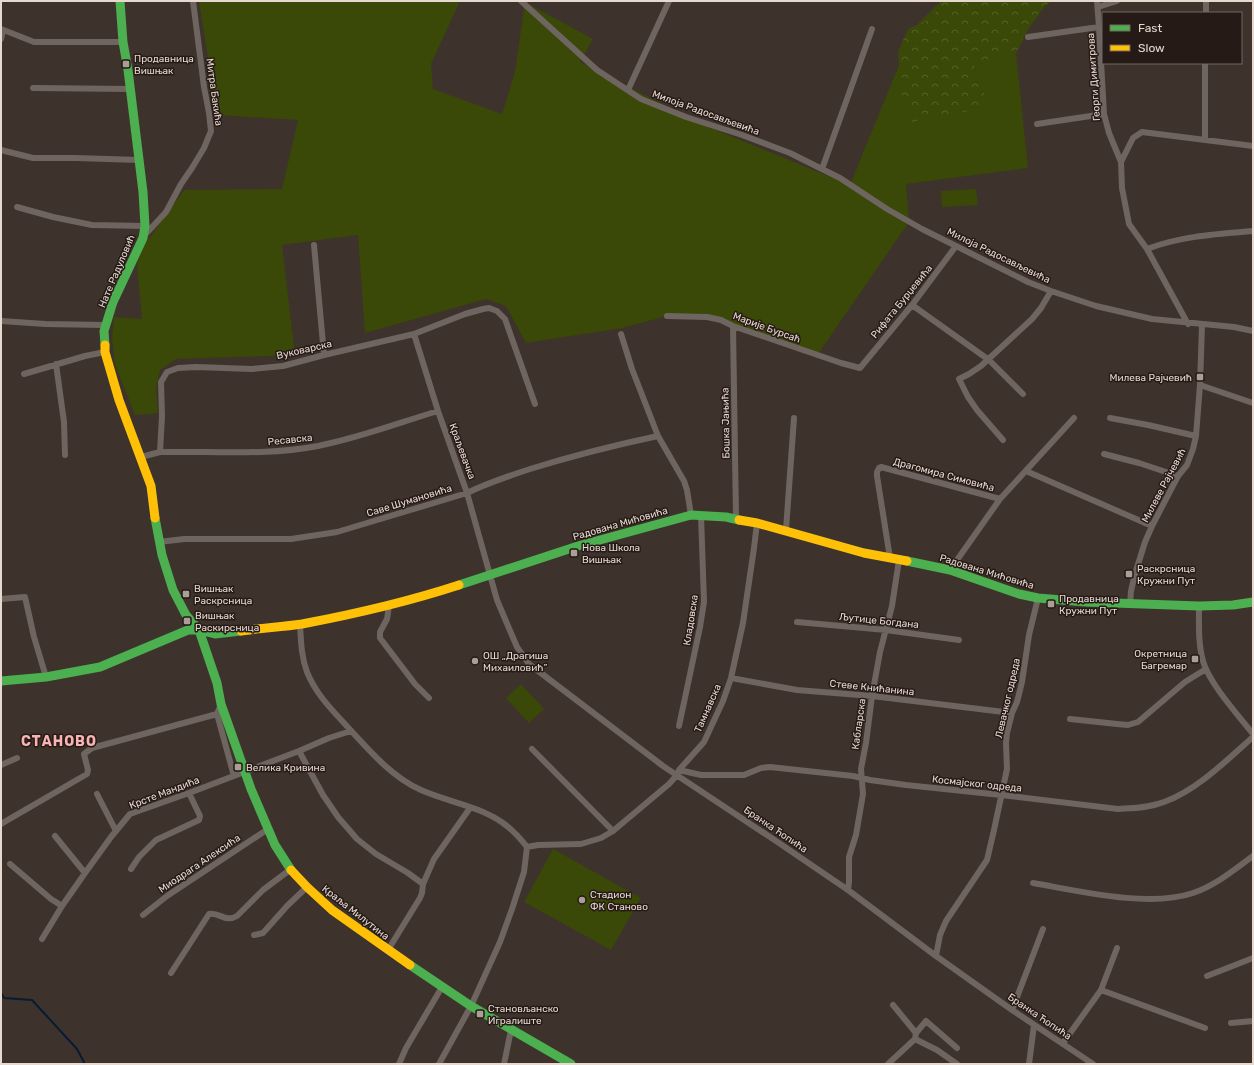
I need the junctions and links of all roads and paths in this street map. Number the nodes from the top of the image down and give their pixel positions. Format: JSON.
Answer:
{"nodes":[{"id":1,"x":120,"y":1,"type":"edge"},
{"id":2,"x":193,"y":1,"type":"edge"},
{"id":3,"x":521,"y":1,"type":"edge"},
{"id":4,"x":669,"y":1,"type":"edge"},
{"id":5,"x":1117,"y":1,"type":"edge"},
{"id":6,"x":1206,"y":1,"type":"edge"},
{"id":7,"x":1097,"y":4,"type":"edge"},
{"id":8,"x":1206,"y":12,"type":"edge"},
{"id":9,"x":1099,"y":27,"type":"junction"},
{"id":10,"x":2,"y":29,"type":"edge"},
{"id":11,"x":872,"y":29,"type":"dead end"},
{"id":12,"x":1028,"y":37,"type":"dead end"},
{"id":13,"x":1,"y":39,"type":"edge"},
{"id":14,"x":123,"y":42,"type":"junction"},
{"id":15,"x":1205,"y":64,"type":"edge"},
{"id":16,"x":33,"y":88,"type":"dead end"},
{"id":17,"x":130,"y":89,"type":"junction"},
{"id":18,"x":628,"y":90,"type":"junction"},
{"id":19,"x":1104,"y":114,"type":"junction"},
{"id":20,"x":1037,"y":124,"type":"dead end"},
{"id":21,"x":1205,"y":139,"type":"junction"},
{"id":22,"x":1253,"y":146,"type":"edge"},
{"id":23,"x":1,"y":150,"type":"edge"},
{"id":24,"x":139,"y":160,"type":"junction"},
{"id":25,"x":1121,"y":162,"type":"junction"},
{"id":26,"x":822,"y":169,"type":"junction"},
{"id":27,"x":17,"y":207,"type":"dead end"},
{"id":28,"x":145,"y":226,"type":"junction"},
{"id":29,"x":1253,"y":231,"type":"edge"},
{"id":30,"x":143,"y":238,"type":"junction"},
{"id":31,"x":314,"y":245,"type":"dead end"},
{"id":32,"x":956,"y":246,"type":"junction"},
{"id":33,"x":1147,"y":249,"type":"junction"},
{"id":34,"x":1051,"y":291,"type":"junction"},
{"id":35,"x":912,"y":305,"type":"junction"},
{"id":36,"x":667,"y":316,"type":"dead end"},
{"id":37,"x":1,"y":321,"type":"edge"},
{"id":38,"x":1188,"y":324,"type":"junction"},
{"id":39,"x":105,"y":325,"type":"junction"},
{"id":40,"x":1202,"y":325,"type":"junction"},
{"id":41,"x":733,"y":326,"type":"junction"},
{"id":42,"x":1253,"y":331,"type":"edge"},
{"id":43,"x":414,"y":334,"type":"junction"},
{"id":44,"x":621,"y":334,"type":"dead end"},
{"id":45,"x":105,"y":352,"type":"junction"},
{"id":46,"x":324,"y":355,"type":"junction"},
{"id":47,"x":989,"y":360,"type":"junction"},
{"id":48,"x":56,"y":364,"type":"junction"},
{"id":49,"x":860,"y":368,"type":"joint"},
{"id":50,"x":24,"y":374,"type":"dead end"},
{"id":51,"x":1200,"y":385,"type":"junction"},
{"id":52,"x":1023,"y":394,"type":"dead end"},
{"id":53,"x":1253,"y":403,"type":"edge"},
{"id":54,"x":535,"y":404,"type":"dead end"},
{"id":55,"x":438,"y":411,"type":"junction"},
{"id":56,"x":794,"y":418,"type":"dead end"},
{"id":57,"x":1074,"y":418,"type":"dead end"},
{"id":58,"x":1110,"y":418,"type":"dead end"},
{"id":59,"x":658,"y":436,"type":"junction"},
{"id":60,"x":1196,"y":436,"type":"junction"},
{"id":61,"x":1002,"y":440,"type":"dead end"},
{"id":62,"x":160,"y":452,"type":"junction"},
{"id":63,"x":1104,"y":454,"type":"dead end"},
{"id":64,"x":65,"y":455,"type":"dead end"},
{"id":65,"x":141,"y":457,"type":"junction"},
{"id":66,"x":1026,"y":471,"type":"junction"},
{"id":67,"x":1178,"y":476,"type":"junction"},
{"id":68,"x":467,"y":493,"type":"junction"},
{"id":69,"x":1000,"y":499,"type":"junction"},
{"id":70,"x":691,"y":515,"type":"junction"},
{"id":71,"x":701,"y":516,"type":"junction"},
{"id":72,"x":736,"y":518,"type":"junction"},
{"id":73,"x":757,"y":523,"type":"junction"},
{"id":74,"x":1152,"y":526,"type":"junction"},
{"id":75,"x":786,"y":530,"type":"junction"},
{"id":76,"x":159,"y":542,"type":"junction"},
{"id":77,"x":894,"y":559,"type":"junction"},
{"id":78,"x":950,"y":570,"type":"junction"},
{"id":79,"x":490,"y":575,"type":"junction"},
{"id":80,"x":1038,"y":598,"type":"junction"},
{"id":81,"x":1,"y":599,"type":"edge"},
{"id":82,"x":1253,"y":602,"type":"edge"},
{"id":83,"x":1130,"y":604,"type":"junction"},
{"id":84,"x":389,"y":606,"type":"junction"},
{"id":85,"x":1199,"y":606,"type":"junction"},
{"id":86,"x":797,"y":622,"type":"dead end"},
{"id":87,"x":300,"y":624,"type":"junction"},
{"id":88,"x":199,"y":630,"type":"junction"},
{"id":89,"x":886,"y":630,"type":"junction"},
{"id":90,"x":959,"y":640,"type":"dead end"},
{"id":91,"x":1206,"y":668,"type":"junction"},
{"id":92,"x":46,"y":677,"type":"junction"},
{"id":93,"x":731,"y":678,"type":"junction"},
{"id":94,"x":1,"y":681,"type":"edge"},
{"id":95,"x":872,"y":696,"type":"junction"},
{"id":96,"x":429,"y":698,"type":"dead end"},
{"id":97,"x":221,"y":704,"type":"junction"},
{"id":98,"x":1012,"y":713,"type":"junction"},
{"id":99,"x":217,"y":714,"type":"junction"},
{"id":100,"x":1070,"y":719,"type":"dead end"},
{"id":101,"x":679,"y":726,"type":"dead end"},
{"id":102,"x":351,"y":731,"type":"junction"},
{"id":103,"x":1253,"y":735,"type":"edge"},
{"id":104,"x":532,"y":749,"type":"dead end"},
{"id":105,"x":299,"y":751,"type":"junction"},
{"id":106,"x":17,"y":758,"type":"dead end"},
{"id":107,"x":1,"y":765,"type":"edge"},
{"id":108,"x":244,"y":772,"type":"junction"},
{"id":109,"x":678,"y":773,"type":"junction"},
{"id":110,"x":234,"y":776,"type":"junction"},
{"id":111,"x":862,"y":778,"type":"junction"},
{"id":112,"x":189,"y":793,"type":"junction"},
{"id":113,"x":97,"y":794,"type":"dead end"},
{"id":114,"x":1001,"y":795,"type":"junction"},
{"id":115,"x":470,"y":808,"type":"junction"},
{"id":116,"x":1,"y":824,"type":"edge"},
{"id":117,"x":268,"y":829,"type":"junction"},
{"id":118,"x":116,"y":831,"type":"junction"},
{"id":119,"x":613,"y":831,"type":"junction"},
{"id":120,"x":54,"y":836,"type":"dead end"},
{"id":121,"x":527,"y":847,"type":"junction"},
{"id":122,"x":1253,"y":856,"type":"edge"},
{"id":123,"x":10,"y":864,"type":"dead end"},
{"id":124,"x":131,"y":869,"type":"dead end"},
{"id":125,"x":291,"y":869,"type":"junction"},
{"id":126,"x":84,"y":873,"type":"junction"},
{"id":127,"x":422,"y":884,"type":"junction"},
{"id":128,"x":1032,"y":884,"type":"dead end"},
{"id":129,"x":307,"y":887,"type":"junction"},
{"id":130,"x":848,"y":890,"type":"junction"},
{"id":131,"x":62,"y":906,"type":"junction"},
{"id":132,"x":143,"y":915,"type":"dead end"},
{"id":133,"x":1043,"y":929,"type":"dead end"},
{"id":134,"x":254,"y":935,"type":"dead end"},
{"id":135,"x":42,"y":939,"type":"dead end"},
{"id":136,"x":1117,"y":948,"type":"dead end"},
{"id":137,"x":388,"y":950,"type":"junction"},
{"id":138,"x":936,"y":956,"type":"junction"},
{"id":139,"x":1253,"y":958,"type":"edge"},
{"id":140,"x":172,"y":973,"type":"dead end"},
{"id":141,"x":1207,"y":976,"type":"dead end"},
{"id":142,"x":442,"y":987,"type":"junction"},
{"id":143,"x":1101,"y":990,"type":"junction"},
{"id":144,"x":893,"y":1005,"type":"dead end"},
{"id":145,"x":471,"y":1006,"type":"junction"},
{"id":146,"x":1012,"y":1010,"type":"junction"},
{"id":147,"x":1253,"y":1021,"type":"edge"},
{"id":148,"x":1231,"y":1023,"type":"dead end"},
{"id":149,"x":1034,"y":1025,"type":"junction"},
{"id":150,"x":1205,"y":1028,"type":"dead end"},
{"id":151,"x":511,"y":1030,"type":"junction"},
{"id":152,"x":915,"y":1036,"type":"junction"},
{"id":153,"x":1063,"y":1043,"type":"junction"},
{"id":154,"x":958,"y":1048,"type":"dead end"},
{"id":155,"x":399,"y":1064,"type":"edge"},
{"id":156,"x":440,"y":1064,"type":"edge"},
{"id":157,"x":504,"y":1064,"type":"edge"},
{"id":158,"x":571,"y":1064,"type":"edge"},
{"id":159,"x":888,"y":1064,"type":"edge"},
{"id":160,"x":957,"y":1064,"type":"edge"},
{"id":161,"x":1029,"y":1064,"type":"edge"},
{"id":162,"x":1093,"y":1064,"type":"edge"}],
"edges":[{"from":1,"to":14,"type":"street","name":"Нате Радуловић"},
{"from":2,"to":30,"type":"street","name":"Митра Бакића"},
{"from":3,"to":18,"type":"street","name":"Милоја Радосављевића"},
{"from":4,"to":18,"type":"street"},
{"from":5,"to":7,"type":"street"},
{"from":6,"to":8,"type":"street"},
{"from":7,"to":9,"type":"street","name":"Георги Димитрова"},
{"from":9,"to":12,"type":"street"},
{"from":9,"to":19,"type":"street","name":"Георги Димитрова"},
{"from":10,"to":13,"type":"street"},
{"from":10,"to":14,"type":"street"},
{"from":11,"to":26,"type":"street"},
{"from":14,"to":17,"type":"street","name":"Нате Радуловић"},
{"from":15,"to":21,"type":"street"},
{"from":16,"to":17,"type":"street"},
{"from":17,"to":24,"type":"street","name":"Нате Радуловић"},
{"from":18,"to":26,"type":"street","name":"Милоја Радосављевића"},
{"from":19,"to":20,"type":"street"},
{"from":19,"to":25,"type":"street","name":"Георги Димитрова"},
{"from":21,"to":22,"type":"street"},
{"from":21,"to":25,"type":"street"},
{"from":23,"to":24,"type":"street"},
{"from":24,"to":28,"type":"street","name":"Нате Радуловић"},
{"from":25,"to":33,"type":"street","name":"Георги Димитрова"},
{"from":26,"to":32,"type":"street","name":"Милоја Радосављевића"},
{"from":27,"to":28,"type":"street"},
{"from":28,"to":30,"type":"street","name":"Нате Радуловић"},
{"from":29,"to":33,"type":"street"},
{"from":30,"to":39,"type":"street","name":"Нате Радуловић"},
{"from":31,"to":46,"type":"street"},
{"from":32,"to":34,"type":"street","name":"Милоја Радосављевића"},
{"from":32,"to":35,"type":"street","name":"Рифата Бурџевића"},
{"from":33,"to":38,"type":"street","name":"Георги Димитрова"},
{"from":34,"to":38,"type":"street","name":"Милоја Радосављевића"},
{"from":34,"to":47,"type":"street"},
{"from":35,"to":47,"type":"street"},
{"from":35,"to":49,"type":"street","name":"Рифата Бурџевића"},
{"from":36,"to":41,"type":"street","name":"Марије Бурсаћ"},
{"from":37,"to":39,"type":"street"},
{"from":38,"to":40,"type":"street","name":"Милоја Радосављевића"},
{"from":39,"to":45,"type":"street","name":"Нате Радуловић"},
{"from":40,"to":42,"type":"street","name":"Милоја Радосављевића"},
{"from":40,"to":51,"type":"street","name":"Милеве Рајчевић"},
{"from":41,"to":49,"type":"street","name":"Марије Бурсаћ"},
{"from":41,"to":72,"type":"street","name":"Бошка Јањића"},
{"from":43,"to":46,"type":"street","name":"Вуковарска"},
{"from":43,"to":54,"type":"street","name":"Вуковарска"},
{"from":43,"to":55,"type":"street","name":"Краљевачка"},
{"from":44,"to":59,"type":"street"},
{"from":45,"to":48,"type":"street"},
{"from":45,"to":65,"type":"street","name":"Нате Радуловић"},
{"from":46,"to":62,"type":"street","name":"Вуковарска"},
{"from":47,"to":52,"type":"street"},
{"from":47,"to":61,"type":"street"},
{"from":48,"to":50,"type":"street"},
{"from":48,"to":64,"type":"street"},
{"from":51,"to":53,"type":"street"},
{"from":51,"to":60,"type":"street","name":"Милеве Рајчевић"},
{"from":55,"to":62,"type":"street","name":"Ресавска"},
{"from":55,"to":68,"type":"street","name":"Краљевачка"},
{"from":56,"to":75,"type":"street"},
{"from":57,"to":66,"type":"street"},
{"from":58,"to":60,"type":"street"},
{"from":59,"to":68,"type":"street","name":"Саве Шумановића"},
{"from":59,"to":70,"type":"street"},
{"from":60,"to":67,"type":"street","name":"Милеве Рајчевић"},
{"from":62,"to":65,"type":"street","name":"Ресавска"},
{"from":63,"to":67,"type":"street"},
{"from":65,"to":76,"type":"street","name":"Нате Радуловић"},
{"from":66,"to":69,"type":"street"},
{"from":66,"to":74,"type":"street"},
{"from":67,"to":74,"type":"street","name":"Милеве Рајчевић"},
{"from":68,"to":76,"type":"street","name":"Саве Шумановића"},
{"from":68,"to":79,"type":"street","name":"Краљевачка"},
{"from":69,"to":77,"type":"street","name":"Драгомира Симовића"},
{"from":69,"to":78,"type":"street"},
{"from":70,"to":71,"type":"street","name":"Радована Мићовића"},
{"from":70,"to":79,"type":"street","name":"Радована Мићовића"},
{"from":71,"to":72,"type":"street","name":"Радована Мићовића"},
{"from":71,"to":101,"type":"street","name":"Кладовска"},
{"from":72,"to":73,"type":"street","name":"Радована Мићовића"},
{"from":73,"to":75,"type":"street","name":"Радована Мићовића"},
{"from":73,"to":93,"type":"street","name":"Тамнавска"},
{"from":74,"to":83,"type":"street","name":"Милеве Рајчевић"},
{"from":75,"to":77,"type":"street","name":"Радована Мићовића"},
{"from":76,"to":88,"type":"street","name":"Нате Радуловић"},
{"from":77,"to":78,"type":"street","name":"Радована Мићовића"},
{"from":77,"to":89,"type":"street","name":"Кабларска"},
{"from":78,"to":80,"type":"street","name":"Радована Мићовића"},
{"from":79,"to":84,"type":"street","name":"Радована Мићовића"},
{"from":79,"to":109,"type":"street","name":"Бранка Ћопића"},
{"from":80,"to":83,"type":"street","name":"Радована Мићовића"},
{"from":80,"to":98,"type":"street","name":"Левачког одреда"},
{"from":81,"to":92,"type":"street"},
{"from":82,"to":85,"type":"street","name":"Радована Мићовића"},
{"from":83,"to":85,"type":"street","name":"Радована Мићовића"},
{"from":84,"to":87,"type":"street","name":"Радована Мићовића"},
{"from":84,"to":96,"type":"street"},
{"from":85,"to":91,"type":"street"},
{"from":86,"to":89,"type":"street","name":"Љутице Богдана"},
{"from":87,"to":88,"type":"street","name":"Радована Мићовића"},
{"from":87,"to":102,"type":"street"},
{"from":88,"to":92,"type":"street","name":"Радована Мићовића"},
{"from":88,"to":97,"type":"street","name":"Краља Милутина"},
{"from":89,"to":90,"type":"street","name":"Љутице Богдана"},
{"from":89,"to":95,"type":"street","name":"Кабларска"},
{"from":91,"to":100,"type":"street"},
{"from":91,"to":103,"type":"street"},
{"from":92,"to":94,"type":"street","name":"Радована Мићовића"},
{"from":93,"to":95,"type":"street","name":"Стеве Книћанина"},
{"from":93,"to":109,"type":"street","name":"Тамнавска"},
{"from":95,"to":98,"type":"street","name":"Стеве Книћанина"},
{"from":95,"to":111,"type":"street","name":"Кабларска"},
{"from":97,"to":99,"type":"street"},
{"from":97,"to":108,"type":"street","name":"Краља Милутина"},
{"from":98,"to":114,"type":"street","name":"Левачког одреда"},
{"from":99,"to":110,"type":"street"},
{"from":99,"to":116,"type":"street"},
{"from":102,"to":105,"type":"street","name":"Крсте Мандића"},
{"from":102,"to":115,"type":"street"},
{"from":103,"to":114,"type":"street","name":"Космајског одреда"},
{"from":104,"to":119,"type":"street"},
{"from":105,"to":108,"type":"street","name":"Крсте Мандића"},
{"from":105,"to":127,"type":"street"},
{"from":106,"to":107,"type":"street"},
{"from":108,"to":110,"type":"street","name":"Крсте Мандића"},
{"from":108,"to":117,"type":"street","name":"Краља Милутина"},
{"from":109,"to":111,"type":"street","name":"Космајског одреда"},
{"from":109,"to":119,"type":"street","name":"Тамнавска"},
{"from":109,"to":130,"type":"street","name":"Бранка Ћопића"},
{"from":110,"to":112,"type":"street","name":"Крсте Мандића"},
{"from":111,"to":114,"type":"street","name":"Космајског одреда"},
{"from":111,"to":130,"type":"street","name":"Кабларска"},
{"from":112,"to":118,"type":"street","name":"Крсте Мандића"},
{"from":112,"to":124,"type":"street"},
{"from":113,"to":118,"type":"street"},
{"from":114,"to":138,"type":"street","name":"Левачког одреда"},
{"from":115,"to":121,"type":"street"},
{"from":115,"to":127,"type":"street"},
{"from":117,"to":125,"type":"street","name":"Краља Милутина"},
{"from":117,"to":132,"type":"street","name":"Миодрага Алексића"},
{"from":118,"to":126,"type":"street","name":"Крсте Мандића"},
{"from":119,"to":121,"type":"street","name":"Тамнавска"},
{"from":120,"to":126,"type":"street"},
{"from":121,"to":145,"type":"street"},
{"from":122,"to":128,"type":"street"},
{"from":123,"to":131,"type":"street"},
{"from":125,"to":129,"type":"street","name":"Краља Милутина"},
{"from":125,"to":140,"type":"street"},
{"from":126,"to":131,"type":"street","name":"Крсте Мандића"},
{"from":127,"to":137,"type":"street"},
{"from":129,"to":134,"type":"street"},
{"from":129,"to":137,"type":"street","name":"Краља Милутина"},
{"from":130,"to":138,"type":"street","name":"Бранка Ћопића"},
{"from":131,"to":135,"type":"street","name":"Крсте Мандића"},
{"from":133,"to":146,"type":"street"},
{"from":136,"to":143,"type":"street"},
{"from":137,"to":142,"type":"street","name":"Краља Милутина"},
{"from":138,"to":146,"type":"street","name":"Бранка Ћопића"},
{"from":139,"to":141,"type":"street"},
{"from":142,"to":145,"type":"street","name":"Краља Милутина"},
{"from":142,"to":155,"type":"street"},
{"from":143,"to":150,"type":"street"},
{"from":143,"to":153,"type":"street"},
{"from":144,"to":152,"type":"street"},
{"from":145,"to":151,"type":"street","name":"Краља Милутина"},
{"from":145,"to":156,"type":"street"},
{"from":146,"to":149,"type":"street","name":"Бранка Ћопића"},
{"from":147,"to":148,"type":"street"},
{"from":149,"to":153,"type":"street","name":"Бранка Ћопића"},
{"from":149,"to":161,"type":"street"},
{"from":151,"to":157,"type":"street"},
{"from":151,"to":158,"type":"street","name":"Краља Милутина"},
{"from":152,"to":154,"type":"street"},
{"from":152,"to":159,"type":"street"},
{"from":152,"to":160,"type":"street"},
{"from":153,"to":162,"type":"street","name":"Бранка Ћопића"}]}
